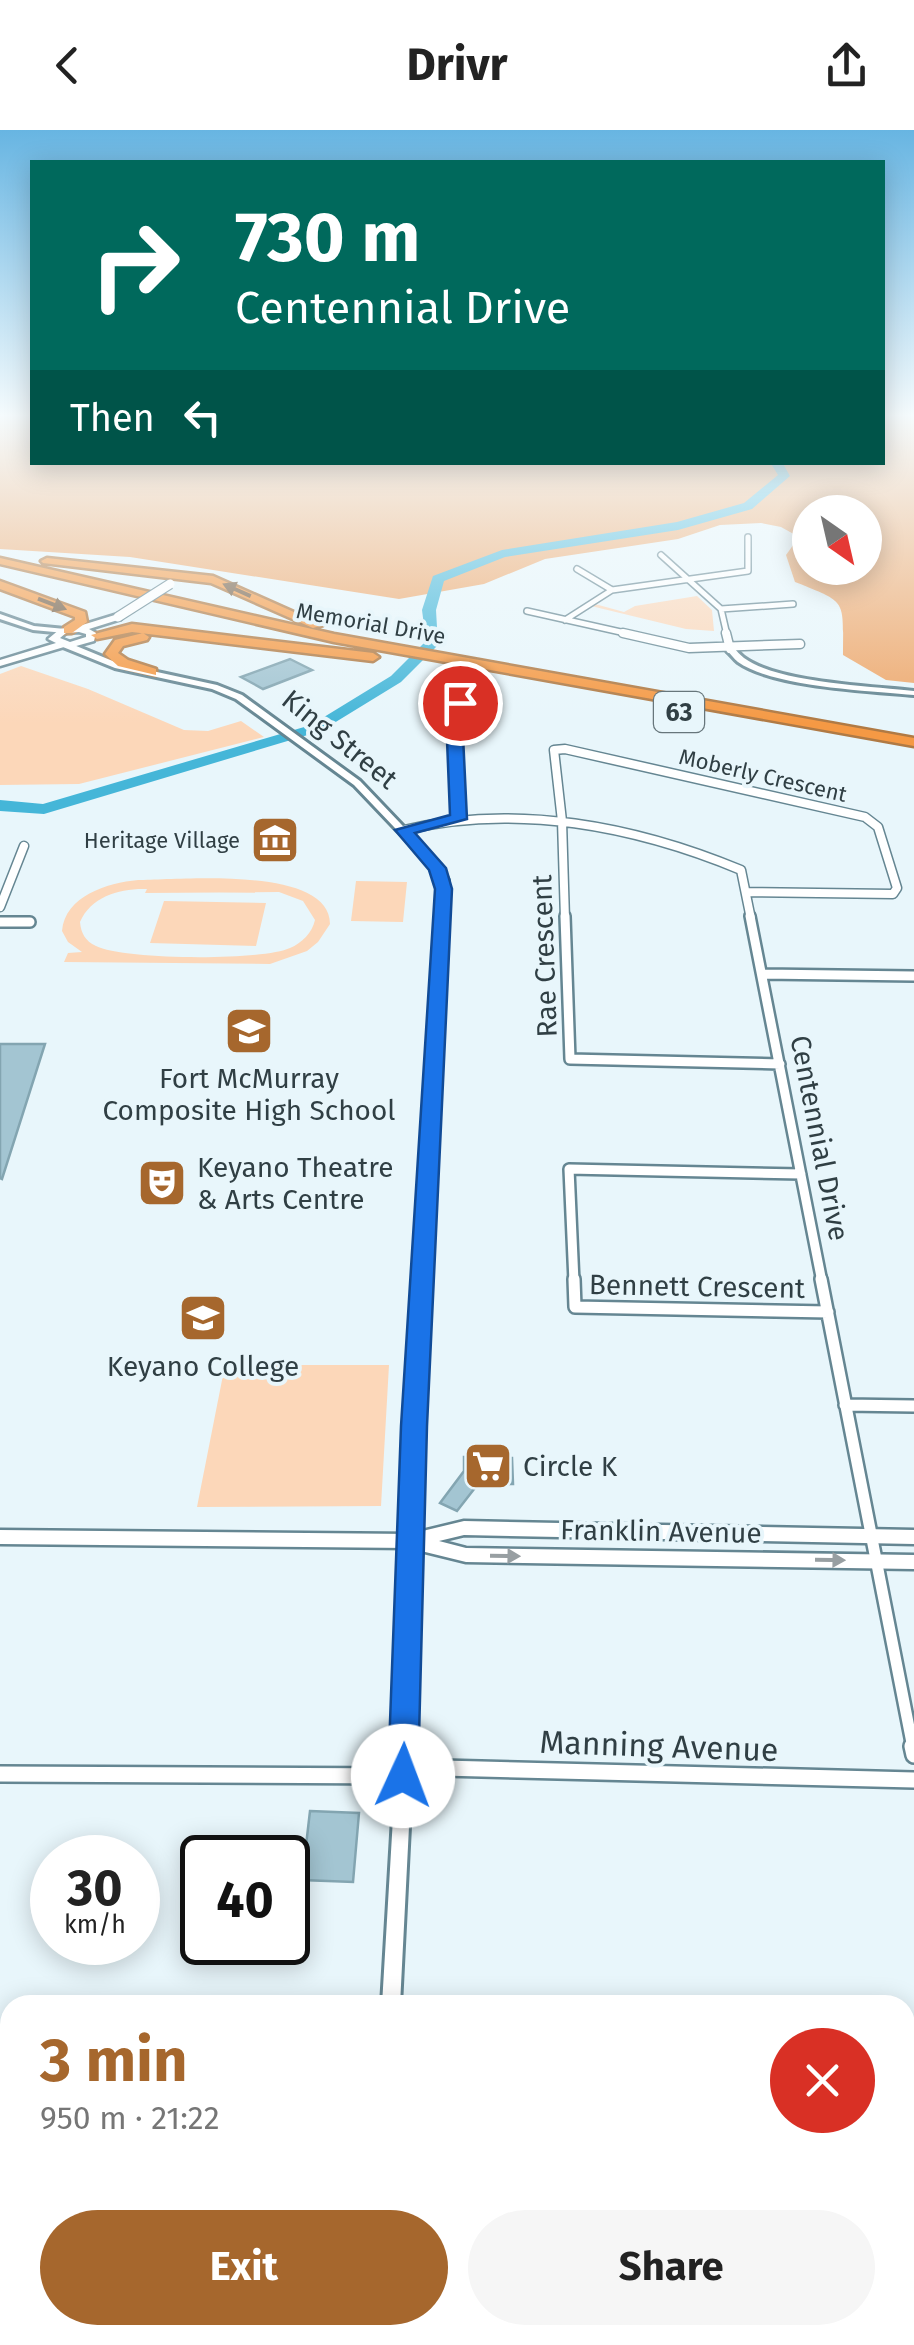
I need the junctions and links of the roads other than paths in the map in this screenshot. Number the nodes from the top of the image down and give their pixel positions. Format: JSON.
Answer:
{"nodes":[{"id":1,"x":748,"y":537,"type":"dead end"},
{"id":2,"x":661,"y":555,"type":"dead end"},
{"id":3,"x":0,"y":558,"type":"edge"},
{"id":4,"x":577,"y":569,"type":"dead end"},
{"id":5,"x":0,"y":572,"type":"edge"},
{"id":6,"x":185,"y":576,"type":"junction"},
{"id":7,"x":689,"y":579,"type":"junction"},
{"id":8,"x":0,"y":585,"type":"edge"},
{"id":9,"x":612,"y":590,"type":"junction"},
{"id":10,"x":793,"y":604,"type":"dead end"},
{"id":11,"x":721,"y":609,"type":"junction"},
{"id":12,"x":527,"y":612,"type":"dead end"},
{"id":13,"x":118,"y":618,"type":"junction"},
{"id":14,"x":565,"y":620,"type":"junction"},
{"id":15,"x":71,"y":630,"type":"junction"},
{"id":16,"x":186,"y":636,"type":"junction"},
{"id":17,"x":93,"y":638,"type":"junction"},
{"id":18,"x":54,"y":643,"type":"junction"},
{"id":19,"x":800,"y":644,"type":"dead end"},
{"id":20,"x":730,"y":648,"type":"junction"},
{"id":21,"x":390,"y":653,"type":"junction"},
{"id":22,"x":0,"y":660,"type":"edge"},
{"id":23,"x":132,"y":668,"type":"junction"},
{"id":24,"x":151,"y":672,"type":"junction"},
{"id":25,"x":914,"y":694,"type":"edge"},
{"id":26,"x":460,"y":703,"type":"dead end"},
{"id":27,"x":911,"y":747,"type":"edge"},
{"id":28,"x":458,"y":819,"type":"junction"},
{"id":29,"x":562,"y":821,"type":"junction"},
{"id":30,"x":404,"y":830,"type":"junction"},
{"id":31,"x":24,"y":846,"type":"dead end"},
{"id":32,"x":748,"y":892,"type":"junction"},
{"id":33,"x":0,"y":906,"type":"edge"},
{"id":34,"x":0,"y":922,"type":"edge"},
{"id":35,"x":30,"y":922,"type":"dead end"},
{"id":36,"x":763,"y":974,"type":"junction"},
{"id":37,"x":914,"y":976,"type":"edge"},
{"id":38,"x":780,"y":1064,"type":"junction"},
{"id":39,"x":801,"y":1174,"type":"junction"},
{"id":40,"x":828,"y":1312,"type":"junction"},
{"id":41,"x":845,"y":1405,"type":"junction"},
{"id":42,"x":914,"y":1406,"type":"edge"},
{"id":43,"x":871,"y":1536,"type":"junction"},
{"id":44,"x":0,"y":1537,"type":"edge"},
{"id":45,"x":914,"y":1537,"type":"edge"},
{"id":46,"x":409,"y":1541,"type":"junction"},
{"id":47,"x":875,"y":1561,"type":"junction"},
{"id":48,"x":914,"y":1562,"type":"edge"},
{"id":49,"x":914,"y":1755,"type":"edge"},
{"id":50,"x":403,"y":1772,"type":"junction"},
{"id":51,"x":0,"y":1774,"type":"edge"},
{"id":52,"x":914,"y":1780,"type":"edge"},
{"id":53,"x":392,"y":1995,"type":"edge"}],
"edges":[{"from":1,"to":7,"type":"street"},
{"from":2,"to":7,"type":"street"},
{"from":3,"to":6,"type":"highway"},
{"from":3,"to":21,"type":"highway","name":"Memorial Drive","number":"63"},
{"from":4,"to":9,"type":"street"},
{"from":5,"to":21,"type":"highway","name":"Memorial Drive","number":"63"},
{"from":6,"to":13,"type":"main road","bridge":true},
{"from":21,"to":6,"type":"highway","one_way":true},
{"from":7,"to":9,"type":"street"},
{"from":7,"to":11,"type":"street"},
{"from":8,"to":15,"type":"highway","one_way":true},
{"from":9,"to":14,"type":"street"},
{"from":10,"to":11,"type":"street"},
{"from":11,"to":20,"type":"street"},
{"from":12,"to":14,"type":"street"},
{"from":13,"to":15,"type":"main road"},
{"from":13,"to":17,"type":"main road"},
{"from":14,"to":20,"type":"street"},
{"from":15,"to":17,"type":"main road"},
{"from":15,"to":18,"type":"main road"},
{"from":15,"to":18,"type":"street","name":"King Street"},
{"from":16,"to":17,"type":"highway"},
{"from":16,"to":21,"type":"highway"},
{"from":16,"to":24,"type":"highway"},
{"from":17,"to":18,"type":"main road"},
{"from":17,"to":23,"type":"street","name":"King Street"},
{"from":18,"to":22,"type":"main road"},
{"from":18,"to":23,"type":"street","name":"King Street"},
{"from":19,"to":20,"type":"street"},
{"from":20,"to":25,"type":"street"},
{"from":21,"to":27,"type":"highway","name":"Memorial Drive","number":"63"},
{"from":21,"to":27,"type":"highway","name":"Memorial Drive","number":"63"},
{"from":23,"to":24,"type":"street","name":"King Street"},
{"from":24,"to":30,"type":"street","name":"King Street"},
{"from":26,"to":28,"type":"street"},
{"from":28,"to":29,"type":"street"},
{"from":28,"to":30,"type":"street"},
{"from":29,"to":32,"type":"street"},
{"from":29,"to":32,"type":"street","name":"Moberly Crescent"},
{"from":29,"to":38,"type":"street","name":"Rae Crescent"},
{"from":30,"to":46,"type":"street","name":"King Street"},
{"from":31,"to":33,"type":"street"},
{"from":32,"to":36,"type":"street","name":"Centennial Drive"},
{"from":34,"to":35,"type":"street"},
{"from":36,"to":37,"type":"street"},
{"from":36,"to":38,"type":"street","name":"Centennial Drive"},
{"from":38,"to":39,"type":"street","name":"Centennial Drive"},
{"from":39,"to":40,"type":"street","name":"Centennial Drive"},
{"from":39,"to":40,"type":"street","name":"Bennett Crescent"},
{"from":40,"to":41,"type":"street","name":"Centennial Drive"},
{"from":41,"to":42,"type":"street"},
{"from":41,"to":43,"type":"street","name":"Centennial Drive"},
{"from":43,"to":45,"type":"main road","name":"Franklin Avenue"},
{"from":43,"to":46,"type":"main road","name":"Franklin Avenue"},
{"from":43,"to":47,"type":"street","name":"Centennial Drive"},
{"from":44,"to":46,"type":"main road","name":"Franklin Avenue"},
{"from":46,"to":47,"type":"main road","name":"Franklin Avenue","one_way":true},
{"from":46,"to":50,"type":"street","name":"King Street"},
{"from":47,"to":48,"type":"main road","name":"Franklin Avenue"},
{"from":47,"to":49,"type":"street","name":"Centennial Drive"},
{"from":50,"to":51,"type":"street","name":"Manning Avenue"},
{"from":50,"to":52,"type":"street","name":"Manning Avenue"},
{"from":50,"to":53,"type":"street","name":"King Street"}]}
